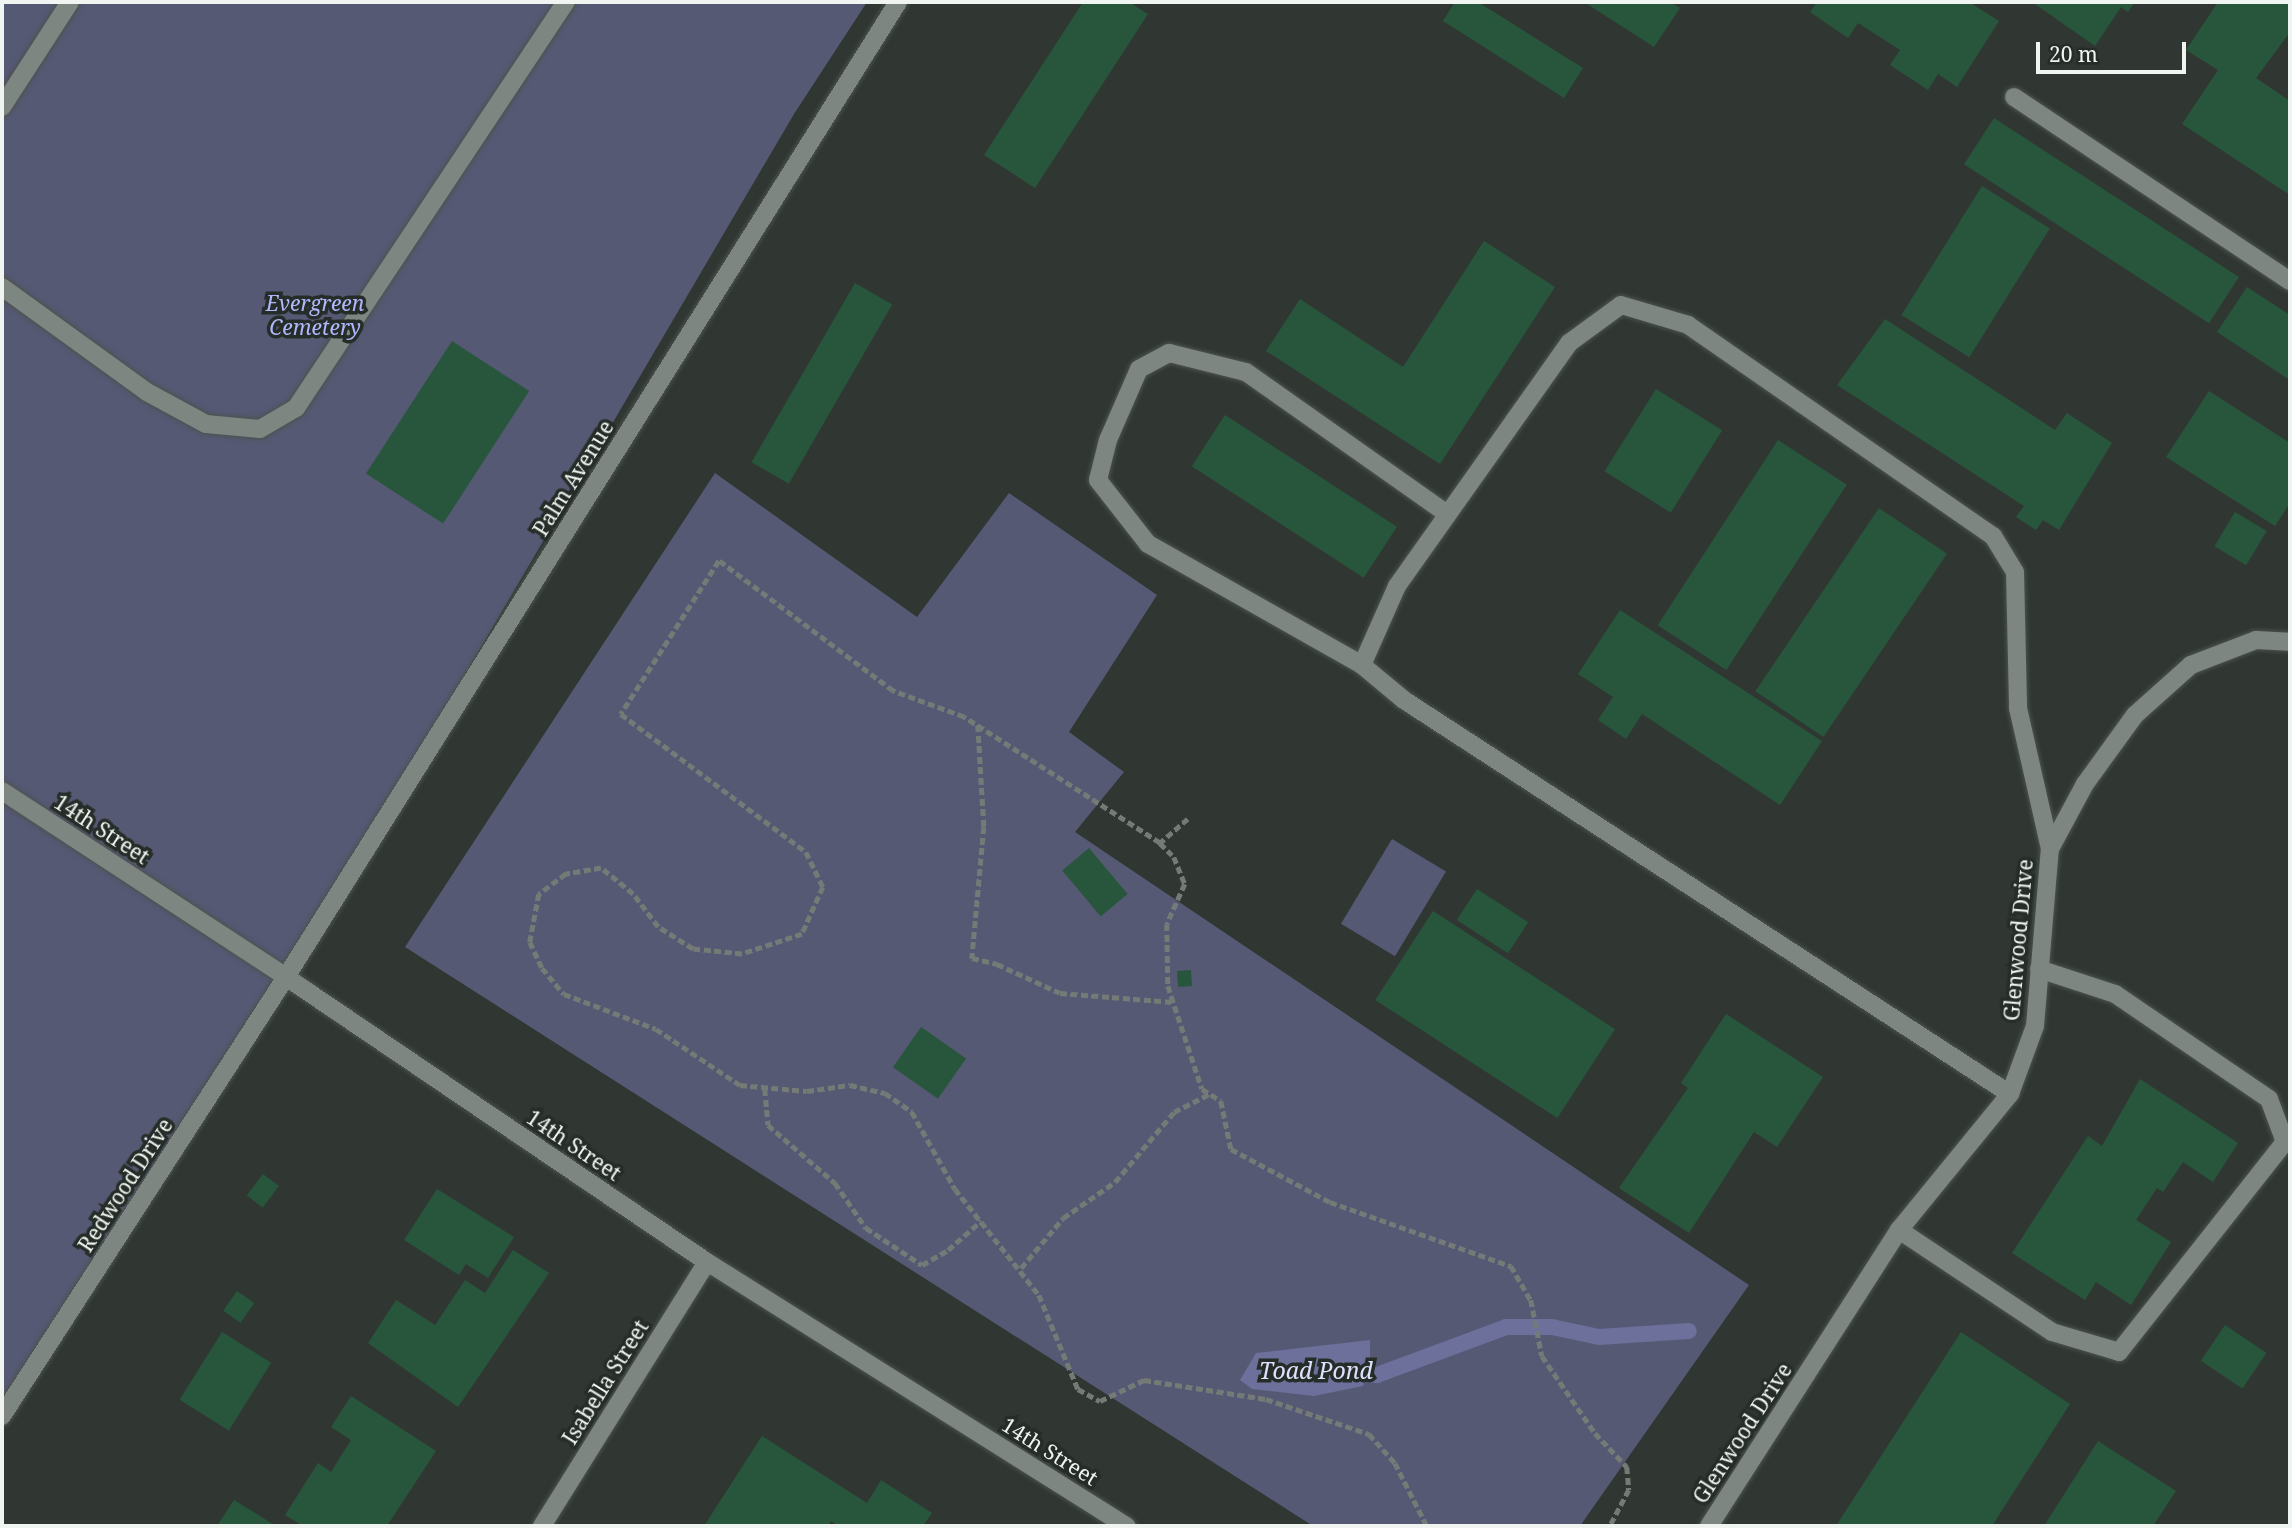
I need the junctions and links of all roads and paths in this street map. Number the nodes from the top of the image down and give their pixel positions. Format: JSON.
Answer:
{"nodes":[{"id":1,"x":69,"y":2,"type":"edge"},
{"id":2,"x":566,"y":2,"type":"edge"},
{"id":3,"x":898,"y":2,"type":"edge"},
{"id":4,"x":2014,"y":97,"type":"dead end"},
{"id":5,"x":2,"y":107,"type":"edge"},
{"id":6,"x":2290,"y":281,"type":"edge"},
{"id":7,"x":2,"y":287,"type":"edge"},
{"id":8,"x":1447,"y":514,"type":"junction"},
{"id":9,"x":2290,"y":642,"type":"edge"},
{"id":10,"x":1362,"y":665,"type":"junction"},
{"id":11,"x":978,"y":725,"type":"junction"},
{"id":12,"x":2,"y":791,"type":"edge"},
{"id":13,"x":1188,"y":819,"type":"dead end"},
{"id":14,"x":1160,"y":843,"type":"junction"},
{"id":15,"x":2050,"y":849,"type":"junction"},
{"id":16,"x":2039,"y":969,"type":"junction"},
{"id":17,"x":286,"y":977,"type":"junction"},
{"id":18,"x":1173,"y":1002,"type":"junction"},
{"id":19,"x":765,"y":1089,"type":"junction"},
{"id":20,"x":1210,"y":1094,"type":"junction"},
{"id":21,"x":2010,"y":1094,"type":"junction"},
{"id":22,"x":981,"y":1221,"type":"junction"},
{"id":23,"x":1899,"y":1230,"type":"junction"},
{"id":24,"x":707,"y":1262,"type":"junction"},
{"id":25,"x":1021,"y":1268,"type":"junction"},
{"id":26,"x":2,"y":1416,"type":"edge"},
{"id":27,"x":542,"y":1526,"type":"edge"},
{"id":28,"x":1127,"y":1526,"type":"edge"},
{"id":29,"x":1427,"y":1526,"type":"edge"},
{"id":30,"x":1610,"y":1526,"type":"edge"},
{"id":31,"x":1709,"y":1526,"type":"edge"}],
"edges":[{"from":1,"to":5,"type":"street"},
{"from":2,"to":7,"type":"street"},
{"from":3,"to":17,"type":"street","name":"Palm Avenue"},
{"from":4,"to":6,"type":"street"},
{"from":8,"to":10,"type":"street"},
{"from":8,"to":10,"type":"street"},
{"from":8,"to":15,"type":"street"},
{"from":9,"to":15,"type":"street","name":"Glenwood Drive"},
{"from":10,"to":21,"type":"street"},
{"from":11,"to":14,"type":"path"},
{"from":11,"to":18,"type":"path"},
{"from":11,"to":19,"type":"path"},
{"from":12,"to":17,"type":"street","name":"14th Street"},
{"from":13,"to":14,"type":"path"},
{"from":14,"to":18,"type":"path"},
{"from":15,"to":16,"type":"street","name":"Glenwood Drive"},
{"from":16,"to":21,"type":"street","name":"Glenwood Drive"},
{"from":16,"to":23,"type":"street"},
{"from":17,"to":24,"type":"street","name":"14th Street"},
{"from":17,"to":26,"type":"street","name":"Redwood Drive"},
{"from":18,"to":20,"type":"path"},
{"from":19,"to":22,"type":"path"},
{"from":19,"to":22,"type":"path"},
{"from":20,"to":25,"type":"path"},
{"from":20,"to":30,"type":"path"},
{"from":21,"to":23,"type":"street","name":"Glenwood Drive"},
{"from":22,"to":25,"type":"path"},
{"from":23,"to":31,"type":"street","name":"Glenwood Drive"},
{"from":24,"to":27,"type":"street","name":"Isabella Street"},
{"from":24,"to":28,"type":"street","name":"14th Street"},
{"from":25,"to":29,"type":"path"}]}
